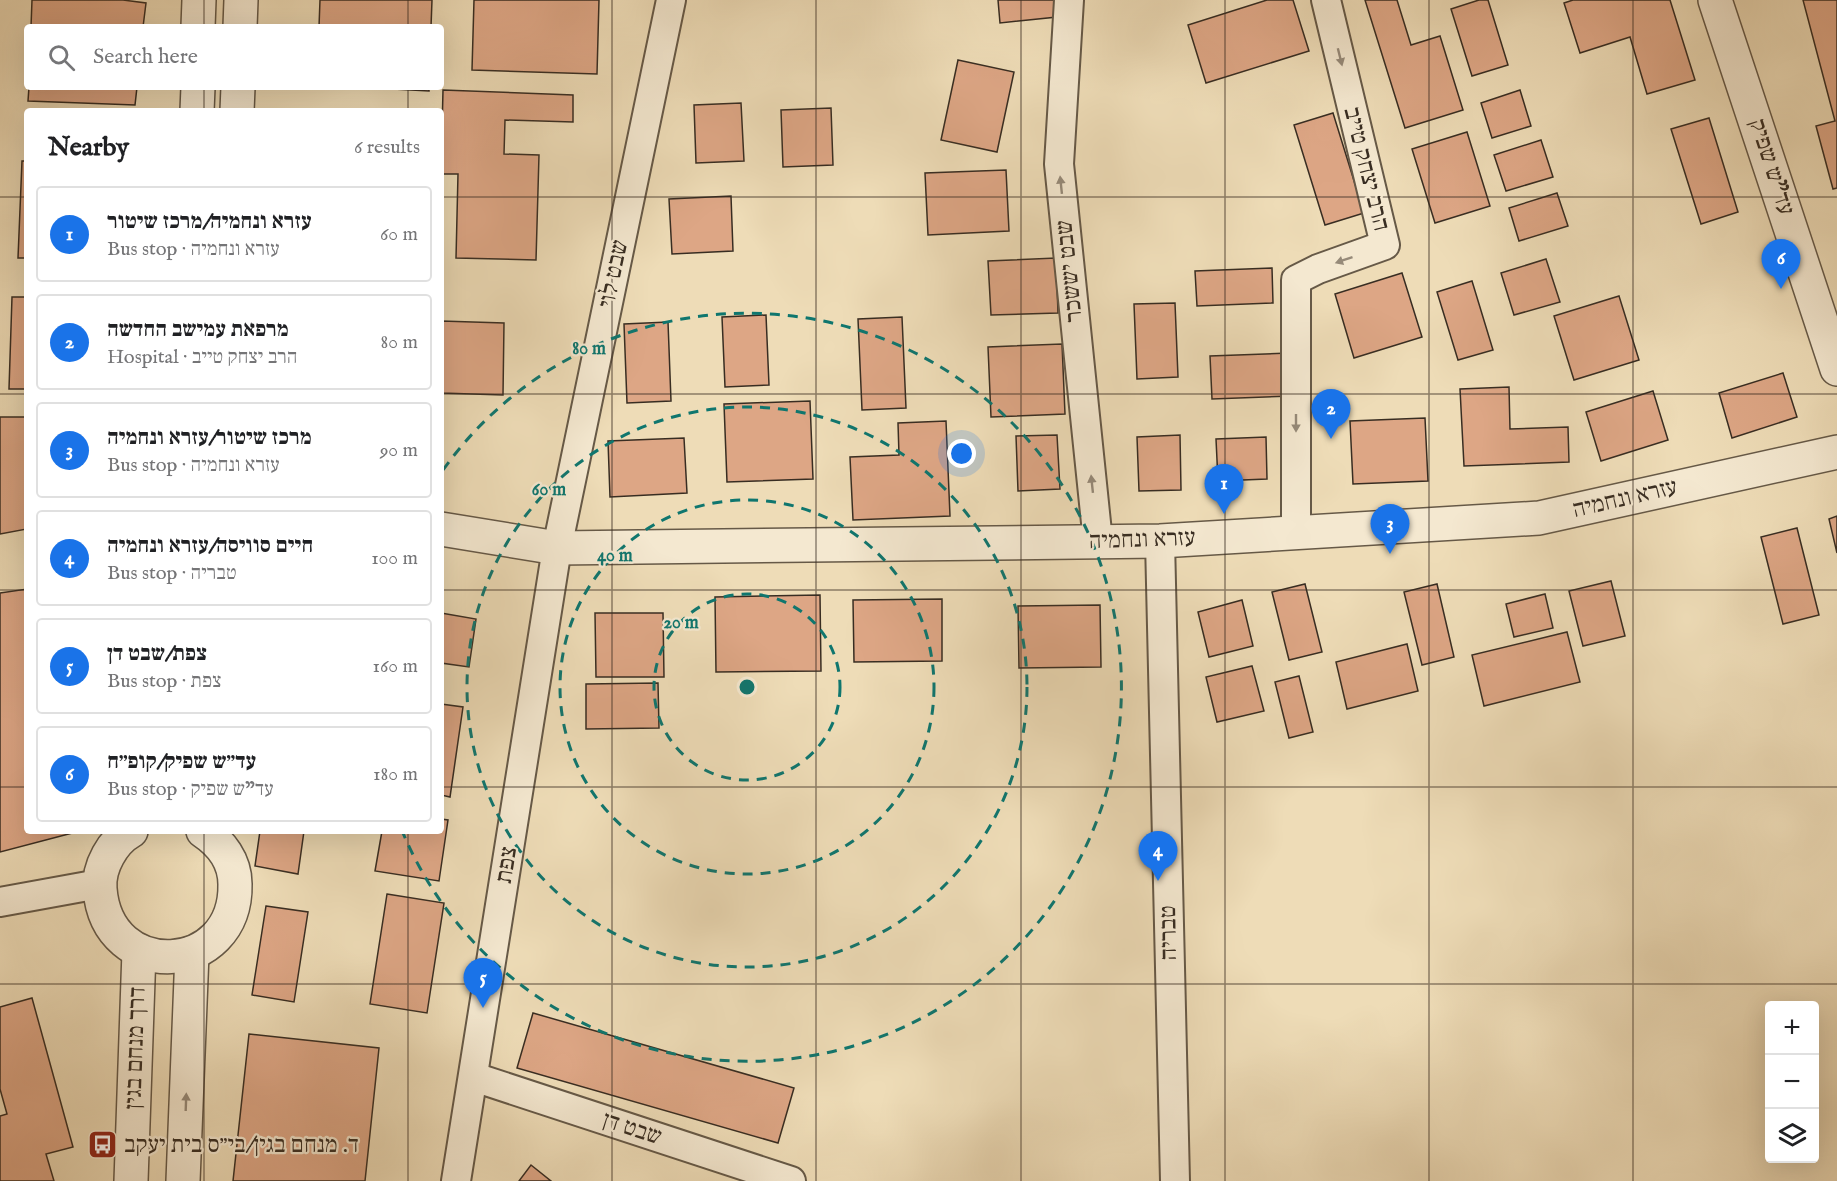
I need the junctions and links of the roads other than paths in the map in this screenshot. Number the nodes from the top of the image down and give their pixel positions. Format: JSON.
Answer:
{"nodes":[{"id":1,"x":199,"y":0,"type":"edge"},
{"id":2,"x":241,"y":0,"type":"edge"},
{"id":3,"x":672,"y":0,"type":"edge"},
{"id":4,"x":1069,"y":0,"type":"edge"},
{"id":5,"x":1326,"y":0,"type":"edge"},
{"id":6,"x":1715,"y":0,"type":"edge"},
{"id":7,"x":198,"y":24,"type":"edge"},
{"id":8,"x":240,"y":24,"type":"edge"},
{"id":9,"x":198,"y":90,"type":"edge"},
{"id":10,"x":238,"y":90,"type":"edge"},
{"id":11,"x":197,"y":108,"type":"edge"},
{"id":12,"x":237,"y":108,"type":"edge"},
{"id":13,"x":1837,"y":369,"type":"edge"},
{"id":14,"x":1837,"y":452,"type":"edge"},
{"id":15,"x":444,"y":529,"type":"edge"},
{"id":16,"x":1296,"y":531,"type":"junction"},
{"id":17,"x":1160,"y":541,"type":"junction"},
{"id":18,"x":1098,"y":542,"type":"junction"},
{"id":19,"x":557,"y":548,"type":"junction"},
{"id":20,"x":129,"y":834,"type":"edge"},
{"id":21,"x":208,"y":834,"type":"edge"},
{"id":22,"x":99,"y":884,"type":"junction"},
{"id":23,"x":0,"y":902,"type":"edge"},
{"id":24,"x":139,"y":951,"type":"junction"},
{"id":25,"x":192,"y":953,"type":"junction"},
{"id":26,"x":474,"y":1077,"type":"junction"},
{"id":27,"x":131,"y":1181,"type":"edge"},
{"id":28,"x":183,"y":1181,"type":"edge"},
{"id":29,"x":456,"y":1181,"type":"edge"},
{"id":30,"x":791,"y":1181,"type":"edge"},
{"id":31,"x":1175,"y":1181,"type":"edge"}],
"edges":[{"from":1,"to":7,"type":"street"},
{"from":2,"to":8,"type":"street"},
{"from":3,"to":19,"type":"street","name":"שבט לוי"},
{"from":18,"to":4,"type":"street","name":"שבט יששכר","one_way":true},
{"from":5,"to":16,"type":"street","name":"הרב יצחק טייב","one_way":true},
{"from":6,"to":13,"type":"street","name":"עד\"ש שפיק"},
{"from":9,"to":11,"type":"street"},
{"from":10,"to":12,"type":"street"},
{"from":14,"to":16,"type":"street","name":"עזרא ונחמיה"},
{"from":15,"to":19,"type":"street","name":"עזרא ונחמיה"},
{"from":16,"to":17,"type":"street","name":"עזרא ונחמיה"},
{"from":17,"to":18,"type":"street","name":"עזרא ונחמיה"},
{"from":17,"to":31,"type":"street","name":"טבריה"},
{"from":18,"to":19,"type":"street","name":"עזרא ונחמיה"},
{"from":19,"to":26,"type":"street","name":"צפת"},
{"from":20,"to":22,"type":"street"},
{"from":21,"to":25,"type":"street"},
{"from":22,"to":23,"type":"street"},
{"from":22,"to":24,"type":"street"},
{"from":24,"to":25,"type":"street"},
{"from":24,"to":27,"type":"street","name":"דרך מנחם בגין"},
{"from":28,"to":25,"type":"street","one_way":true},
{"from":26,"to":29,"type":"street","name":"צפת"},
{"from":26,"to":30,"type":"street","name":"שבט דן"}]}
